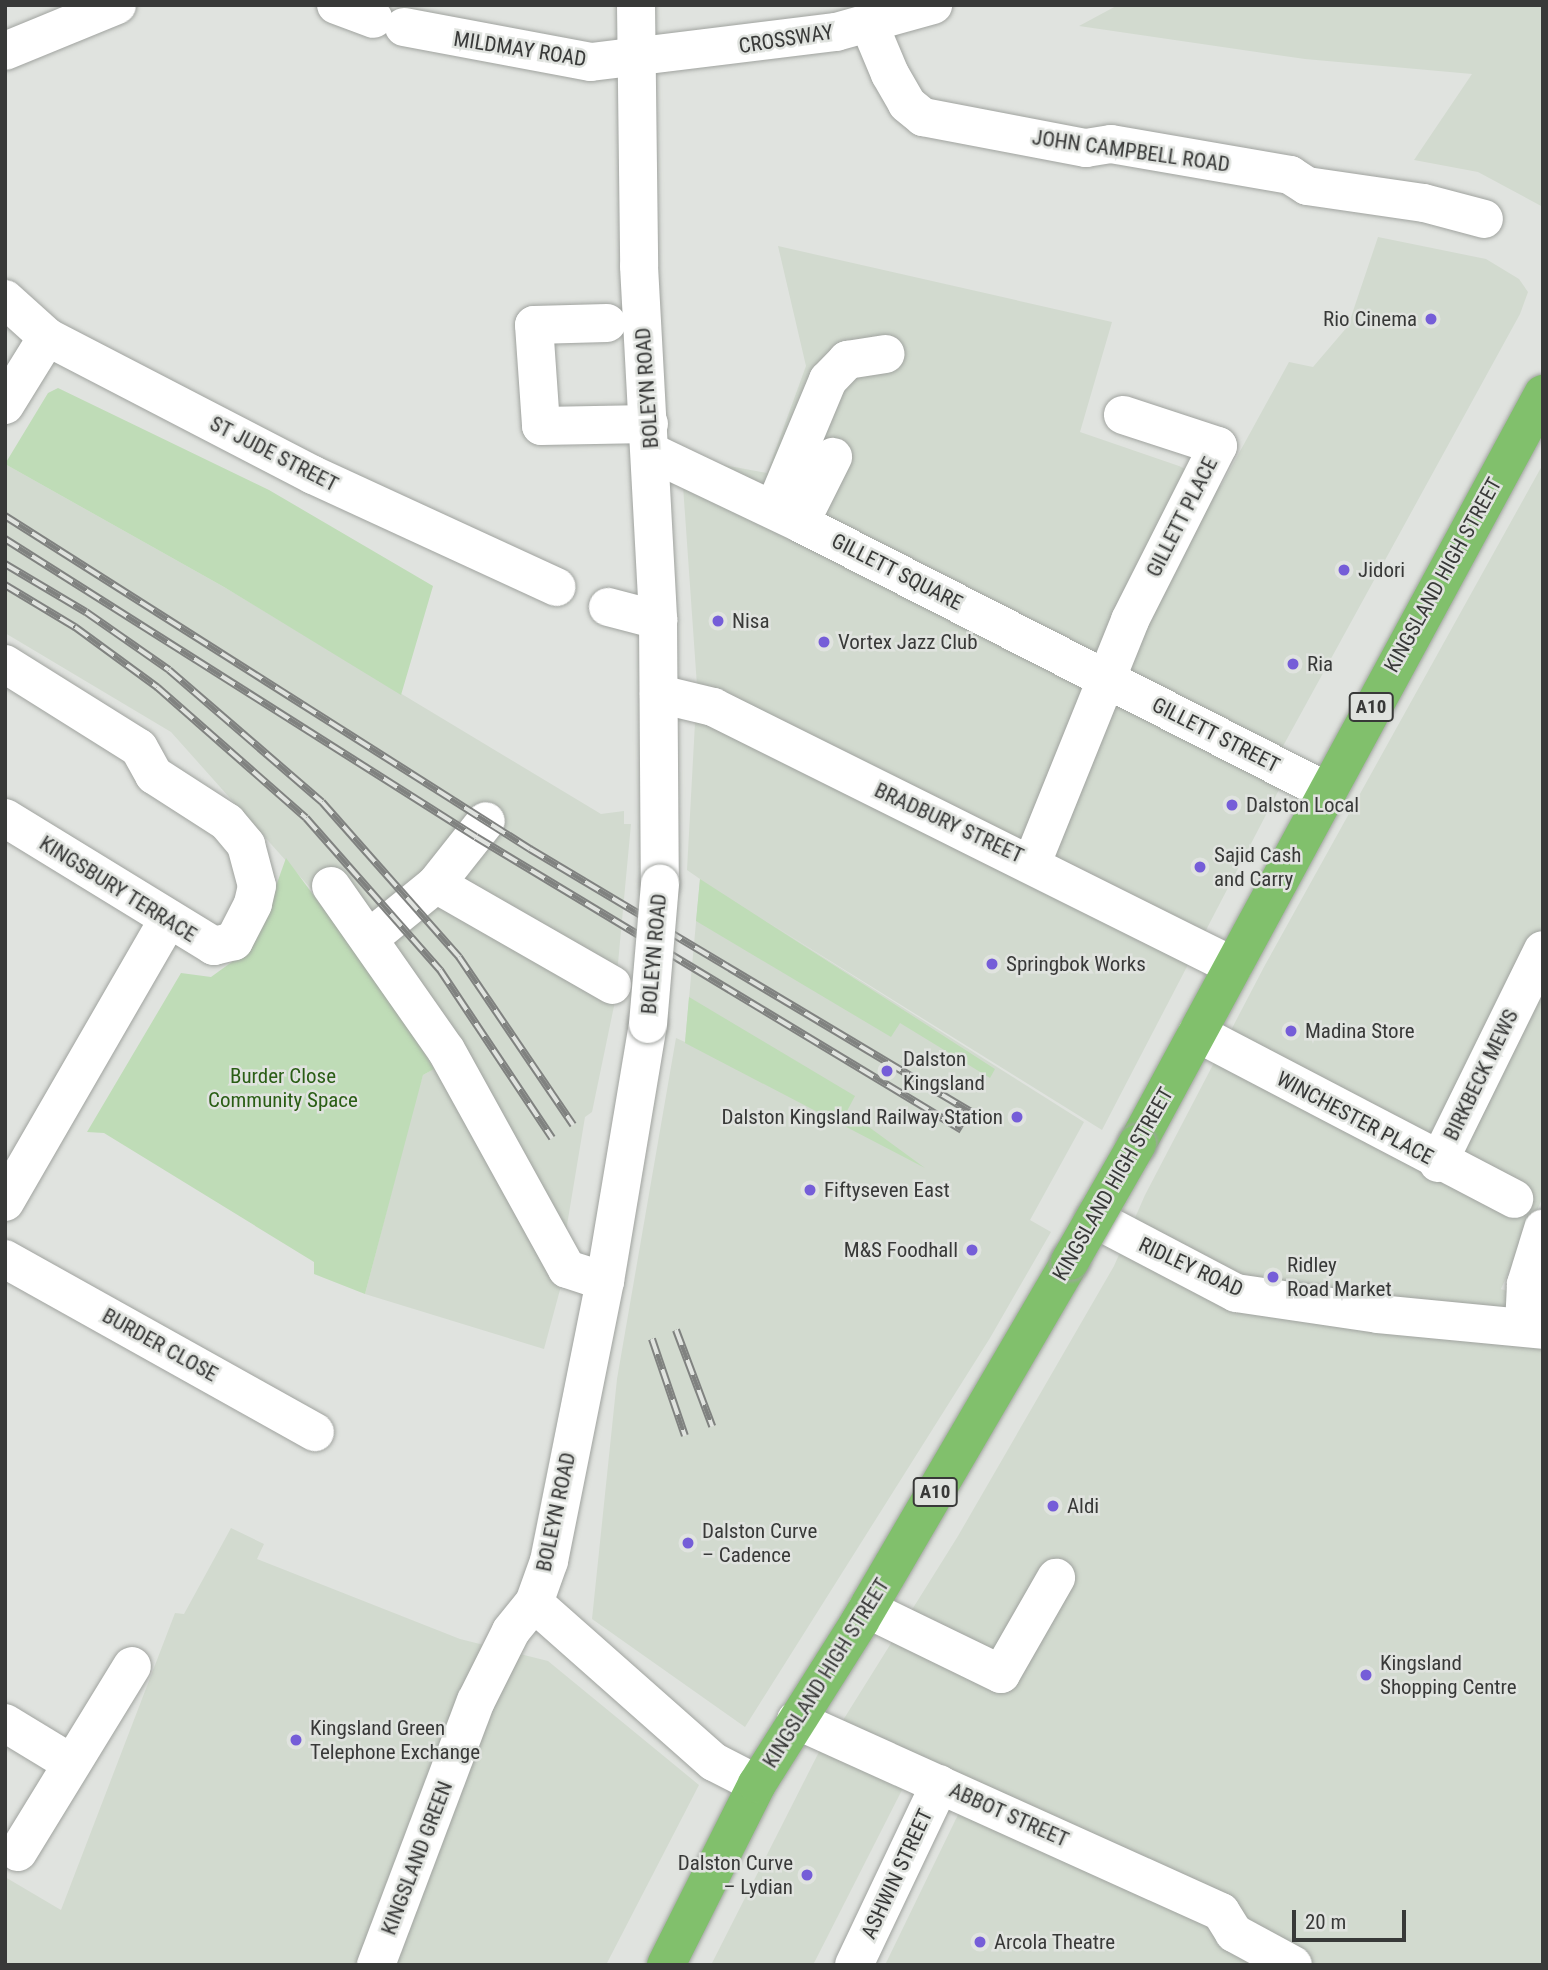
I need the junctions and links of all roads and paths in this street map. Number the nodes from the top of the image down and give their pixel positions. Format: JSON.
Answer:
{"nodes":[{"id":1,"x":117,"y":5,"type":"edge"},
{"id":2,"x":337,"y":5,"type":"edge"},
{"id":3,"x":636,"y":5,"type":"edge"},
{"id":4,"x":933,"y":5,"type":"edge"},
{"id":5,"x":869,"y":24,"type":"junction"},
{"id":6,"x":5,"y":51,"type":"edge"},
{"id":7,"x":636,"y":59,"type":"junction"},
{"id":8,"x":1484,"y":219,"type":"dead end"},
{"id":9,"x":5,"y":299,"type":"edge"},
{"id":10,"x":607,"y":323,"type":"dead end"},
{"id":11,"x":47,"y":337,"type":"junction"},
{"id":12,"x":886,"y":355,"type":"dead end"},
{"id":13,"x":1543,"y":394,"type":"edge"},
{"id":14,"x":5,"y":405,"type":"edge"},
{"id":15,"x":1123,"y":415,"type":"dead end"},
{"id":16,"x":650,"y":438,"type":"junction"},
{"id":17,"x":833,"y":457,"type":"dead end"},
{"id":18,"x":787,"y":516,"type":"junction"},
{"id":19,"x":557,"y":587,"type":"dead end"},
{"id":20,"x":608,"y":607,"type":"dead end"},
{"id":21,"x":658,"y":620,"type":"junction"},
{"id":22,"x":5,"y":664,"type":"edge"},
{"id":23,"x":1105,"y":679,"type":"junction"},
{"id":24,"x":659,"y":694,"type":"junction"},
{"id":25,"x":1326,"y":791,"type":"junction"},
{"id":26,"x":5,"y":818,"type":"edge"},
{"id":27,"x":486,"y":821,"type":"dead end"},
{"id":28,"x":1032,"y":863,"type":"junction"},
{"id":29,"x":436,"y":884,"type":"junction"},
{"id":30,"x":331,"y":886,"type":"dead end"},
{"id":31,"x":169,"y":920,"type":"junction"},
{"id":32,"x":371,"y":937,"type":"junction"},
{"id":33,"x":1543,"y":950,"type":"edge"},
{"id":34,"x":1233,"y":966,"type":"junction"},
{"id":35,"x":612,"y":985,"type":"dead end"},
{"id":36,"x":1197,"y":1033,"type":"junction"},
{"id":37,"x":1438,"y":1163,"type":"junction"},
{"id":38,"x":1514,"y":1199,"type":"dead end"},
{"id":39,"x":5,"y":1202,"type":"edge"},
{"id":40,"x":1095,"y":1219,"type":"junction"},
{"id":41,"x":1543,"y":1229,"type":"edge"},
{"id":42,"x":5,"y":1259,"type":"edge"},
{"id":43,"x":605,"y":1281,"type":"junction"},
{"id":44,"x":1533,"y":1328,"type":"edge"},
{"id":45,"x":315,"y":1432,"type":"dead end"},
{"id":46,"x":1056,"y":1578,"type":"dead end"},
{"id":47,"x":534,"y":1603,"type":"junction"},
{"id":48,"x":867,"y":1609,"type":"junction"},
{"id":49,"x":132,"y":1667,"type":"dead end"},
{"id":50,"x":796,"y":1720,"type":"junction"},
{"id":51,"x":5,"y":1723,"type":"edge"},
{"id":52,"x":71,"y":1763,"type":"junction"},
{"id":53,"x":757,"y":1784,"type":"junction"},
{"id":54,"x":940,"y":1784,"type":"junction"},
{"id":55,"x":18,"y":1852,"type":"dead end"},
{"id":56,"x":376,"y":1965,"type":"edge"},
{"id":57,"x":666,"y":1965,"type":"edge"},
{"id":58,"x":854,"y":1965,"type":"edge"},
{"id":59,"x":1293,"y":1965,"type":"edge"}],
"edges":[{"from":1,"to":6,"type":"street"},
{"from":2,"to":7,"type":"street","name":"MILDMAY ROAD"},
{"from":3,"to":7,"type":"street","name":"BOLEYN ROAD"},
{"from":4,"to":5,"type":"street","name":"CROSSWAY"},
{"from":5,"to":7,"type":"street","name":"CROSSWAY"},
{"from":5,"to":8,"type":"street","name":"JOHN CAMPBELL ROAD"},
{"from":7,"to":16,"type":"street","name":"BOLEYN ROAD"},
{"from":9,"to":11,"type":"street","name":"ST JUDE STREET"},
{"from":10,"to":16,"type":"street"},
{"from":11,"to":14,"type":"street"},
{"from":11,"to":19,"type":"street","name":"ST JUDE STREET"},
{"from":12,"to":18,"type":"street"},
{"from":13,"to":25,"type":"highway","name":"KINGSLAND HIGH STREET","number":"A10"},
{"from":15,"to":23,"type":"street","name":"GILLETT PLACE"},
{"from":16,"to":18,"type":"street"},
{"from":16,"to":21,"type":"street","name":"BOLEYN ROAD"},
{"from":17,"to":18,"type":"street"},
{"from":18,"to":23,"type":"street","name":"GILLETT SQUARE"},
{"from":20,"to":21,"type":"street"},
{"from":21,"to":24,"type":"street","name":"BOLEYN ROAD"},
{"from":22,"to":31,"type":"street","name":"KINGSBURY TERRACE"},
{"from":23,"to":25,"type":"street","name":"GILLETT STREET"},
{"from":23,"to":28,"type":"street"},
{"from":24,"to":28,"type":"street","name":"BRADBURY STREET"},
{"from":24,"to":43,"type":"street","name":"BOLEYN ROAD","bridge":true},
{"from":25,"to":34,"type":"highway","name":"KINGSLAND HIGH STREET","number":"A10"},
{"from":26,"to":31,"type":"street","name":"KINGSBURY TERRACE"},
{"from":27,"to":29,"type":"street"},
{"from":28,"to":34,"type":"street","name":"BRADBURY STREET"},
{"from":29,"to":32,"type":"street"},
{"from":29,"to":35,"type":"street"},
{"from":30,"to":32,"type":"street"},
{"from":31,"to":39,"type":"street"},
{"from":32,"to":43,"type":"street"},
{"from":33,"to":37,"type":"street","name":"BIRKBECK MEWS"},
{"from":34,"to":36,"type":"highway","name":"KINGSLAND HIGH STREET","number":"A10"},
{"from":36,"to":37,"type":"street","name":"WINCHESTER PLACE"},
{"from":36,"to":40,"type":"highway","name":"KINGSLAND HIGH STREET","number":"A10","bridge":true},
{"from":37,"to":38,"type":"street","name":"WINCHESTER PLACE"},
{"from":40,"to":44,"type":"street","name":"RIDLEY ROAD"},
{"from":40,"to":48,"type":"highway","name":"KINGSLAND HIGH STREET","number":"A10","bridge":true},
{"from":41,"to":44,"type":"street"},
{"from":42,"to":45,"type":"street","name":"BURDER CLOSE"},
{"from":43,"to":47,"type":"street","name":"BOLEYN ROAD"},
{"from":46,"to":48,"type":"street"},
{"from":47,"to":53,"type":"street"},
{"from":47,"to":56,"type":"street","name":"KINGSLAND GREEN"},
{"from":48,"to":50,"type":"highway","name":"KINGSLAND HIGH STREET","number":"A10"},
{"from":49,"to":52,"type":"street"},
{"from":50,"to":53,"type":"highway","name":"KINGSLAND HIGH STREET","number":"A10"},
{"from":50,"to":54,"type":"street","name":"ABBOT STREET"},
{"from":51,"to":52,"type":"street"},
{"from":52,"to":55,"type":"street"},
{"from":53,"to":57,"type":"highway","name":"KINGSLAND HIGH STREET","number":"A10"},
{"from":54,"to":58,"type":"street","name":"ASHWIN STREET"},
{"from":54,"to":59,"type":"street","name":"ABBOT STREET"}]}
